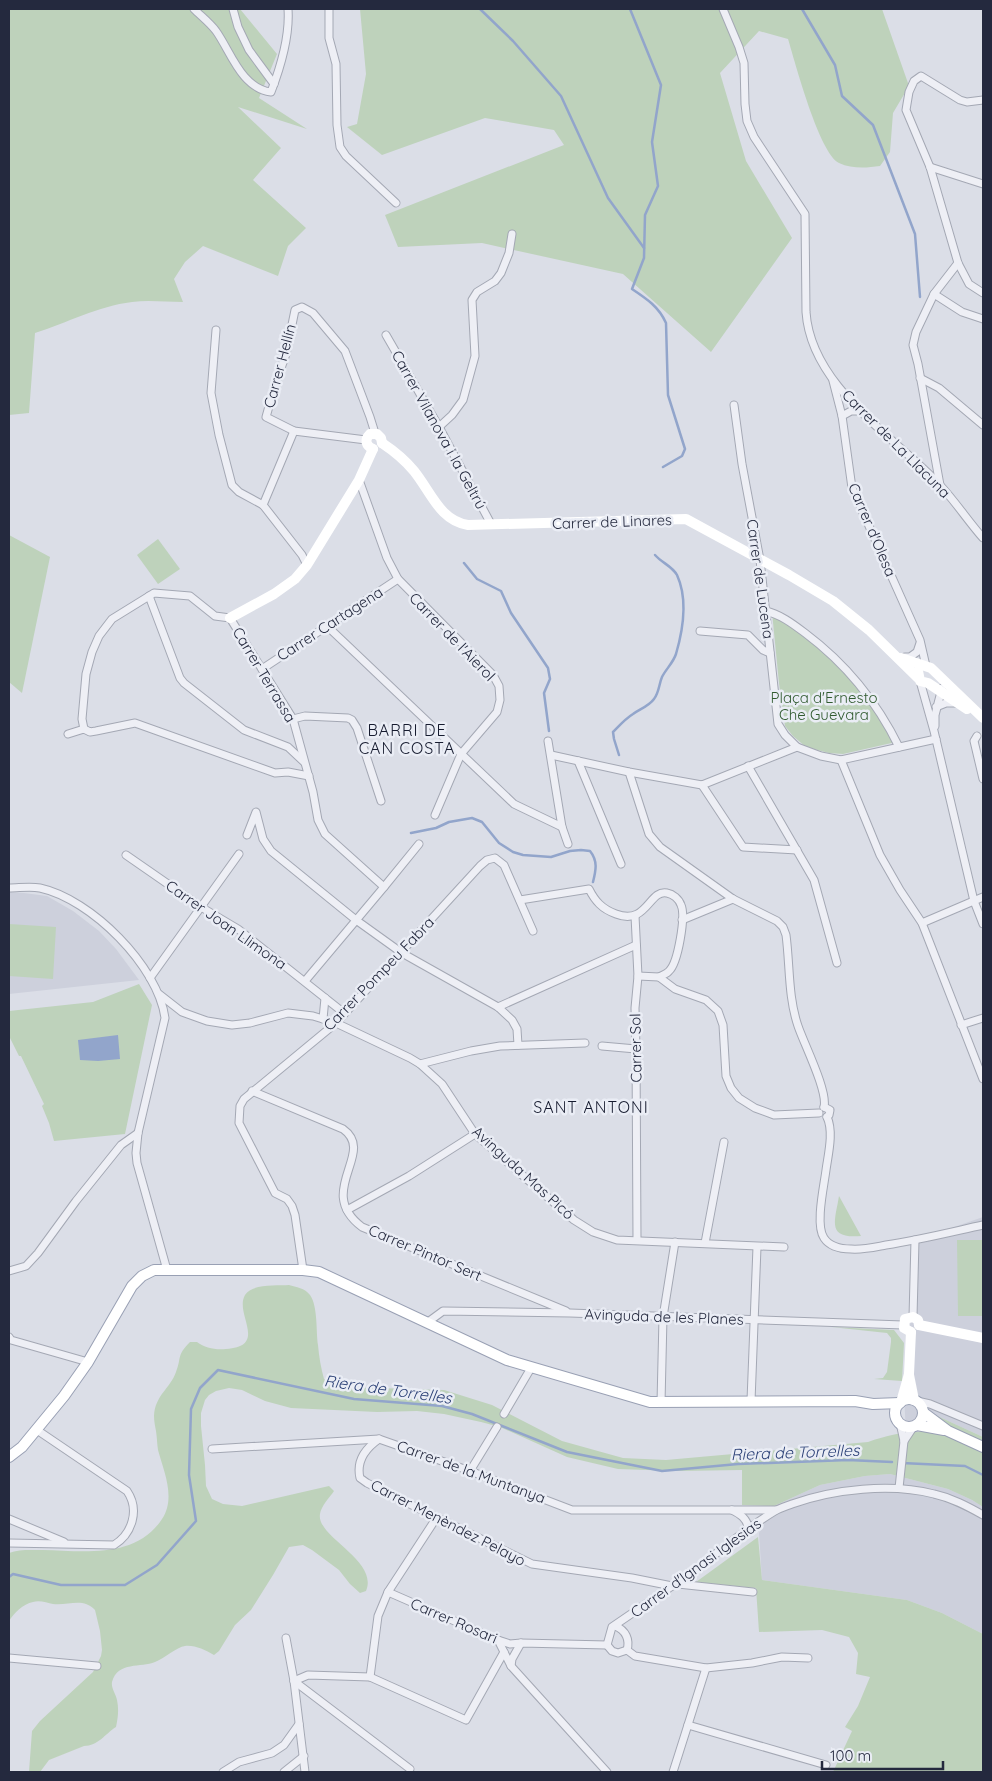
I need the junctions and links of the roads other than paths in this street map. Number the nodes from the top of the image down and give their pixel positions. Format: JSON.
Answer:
{"nodes":[{"id":1,"x":194,"y":9,"type":"edge"},
{"id":2,"x":233,"y":9,"type":"edge"},
{"id":3,"x":288,"y":9,"type":"edge"},
{"id":4,"x":329,"y":9,"type":"edge"},
{"id":5,"x":723,"y":9,"type":"edge"},
{"id":6,"x":274,"y":84,"type":"junction"},
{"id":7,"x":983,"y":100,"type":"edge"},
{"id":8,"x":930,"y":167,"type":"junction"},
{"id":9,"x":983,"y":184,"type":"edge"},
{"id":10,"x":396,"y":203,"type":"dead end"},
{"id":11,"x":512,"y":234,"type":"dead end"},
{"id":12,"x":958,"y":264,"type":"junction"},
{"id":13,"x":983,"y":293,"type":"edge"},
{"id":14,"x":934,"y":294,"type":"junction"},
{"id":15,"x":983,"y":319,"type":"edge"},
{"id":16,"x":216,"y":330,"type":"dead end"},
{"id":17,"x":386,"y":335,"type":"dead end"},
{"id":18,"x":920,"y":378,"type":"junction"},
{"id":19,"x":833,"y":380,"type":"junction"},
{"id":20,"x":734,"y":405,"type":"dead end"},
{"id":21,"x":861,"y":411,"type":"junction"},
{"id":22,"x":842,"y":416,"type":"junction"},
{"id":23,"x":983,"y":425,"type":"edge"},
{"id":24,"x":438,"y":427,"type":"junction"},
{"id":25,"x":294,"y":431,"type":"junction"},
{"id":26,"x":370,"y":436,"type":"junction"},
{"id":27,"x":377,"y":446,"type":"junction"},
{"id":28,"x":359,"y":480,"type":"junction"},
{"id":29,"x":940,"y":485,"type":"junction"},
{"id":30,"x":263,"y":505,"type":"junction"},
{"id":31,"x":491,"y":524,"type":"junction"},
{"id":32,"x":983,"y":538,"type":"edge"},
{"id":33,"x":760,"y":560,"type":"junction"},
{"id":34,"x":307,"y":565,"type":"junction"},
{"id":35,"x":398,"y":579,"type":"junction"},
{"id":36,"x":149,"y":596,"type":"junction"},
{"id":37,"x":765,"y":611,"type":"junction"},
{"id":38,"x":230,"y":618,"type":"junction"},
{"id":39,"x":327,"y":626,"type":"junction"},
{"id":40,"x":700,"y":631,"type":"dead end"},
{"id":41,"x":920,"y":640,"type":"junction"},
{"id":42,"x":770,"y":653,"type":"junction"},
{"id":43,"x":898,"y":657,"type":"junction"},
{"id":44,"x":928,"y":668,"type":"junction"},
{"id":45,"x":262,"y":669,"type":"junction"},
{"id":46,"x":922,"y":681,"type":"junction"},
{"id":47,"x":944,"y":682,"type":"junction"},
{"id":48,"x":941,"y":693,"type":"junction"},
{"id":49,"x":958,"y":703,"type":"junction"},
{"id":50,"x":936,"y":707,"type":"junction"},
{"id":51,"x":983,"y":718,"type":"edge"},
{"id":52,"x":293,"y":719,"type":"junction"},
{"id":53,"x":84,"y":729,"type":"junction"},
{"id":54,"x":934,"y":731,"type":"junction"},
{"id":55,"x":68,"y":734,"type":"dead end"},
{"id":56,"x":977,"y":736,"type":"dead end"},
{"id":57,"x":936,"y":739,"type":"junction"},
{"id":58,"x":548,"y":741,"type":"dead end"},
{"id":59,"x":300,"y":744,"type":"junction"},
{"id":60,"x":288,"y":747,"type":"junction"},
{"id":61,"x":797,"y":747,"type":"junction"},
{"id":62,"x":899,"y":747,"type":"junction"},
{"id":63,"x":461,"y":754,"type":"junction"},
{"id":64,"x":551,"y":755,"type":"junction"},
{"id":65,"x":841,"y":760,"type":"junction"},
{"id":66,"x":305,"y":762,"type":"junction"},
{"id":67,"x":578,"y":762,"type":"junction"},
{"id":68,"x":748,"y":766,"type":"junction"},
{"id":69,"x":288,"y":772,"type":"junction"},
{"id":70,"x":629,"y":772,"type":"junction"},
{"id":71,"x":309,"y":776,"type":"junction"},
{"id":72,"x":983,"y":778,"type":"edge"},
{"id":73,"x":702,"y":785,"type":"junction"},
{"id":74,"x":382,"y":801,"type":"dead end"},
{"id":75,"x":435,"y":815,"type":"dead end"},
{"id":76,"x":562,"y":827,"type":"junction"},
{"id":77,"x":247,"y":835,"type":"dead end"},
{"id":78,"x":418,"y":844,"type":"dead end"},
{"id":79,"x":568,"y":844,"type":"dead end"},
{"id":80,"x":797,"y":850,"type":"junction"},
{"id":81,"x":239,"y":854,"type":"dead end"},
{"id":82,"x":126,"y":855,"type":"dead end"},
{"id":83,"x":621,"y":864,"type":"dead end"},
{"id":84,"x":384,"y":887,"type":"junction"},
{"id":85,"x":9,"y":888,"type":"edge"},
{"id":86,"x":983,"y":897,"type":"edge"},
{"id":87,"x":733,"y":899,"type":"junction"},
{"id":88,"x":520,"y":900,"type":"junction"},
{"id":89,"x":974,"y":901,"type":"junction"},
{"id":90,"x":201,"y":907,"type":"junction"},
{"id":91,"x":635,"y":916,"type":"junction"},
{"id":92,"x":356,"y":920,"type":"junction"},
{"id":93,"x":682,"y":920,"type":"junction"},
{"id":94,"x":922,"y":923,"type":"junction"},
{"id":95,"x":983,"y":924,"type":"edge"},
{"id":96,"x":533,"y":931,"type":"dead end"},
{"id":97,"x":636,"y":946,"type":"junction"},
{"id":98,"x":402,"y":953,"type":"junction"},
{"id":99,"x":836,"y":963,"type":"dead end"},
{"id":100,"x":638,"y":976,"type":"junction"},
{"id":101,"x":659,"y":977,"type":"junction"},
{"id":102,"x":150,"y":978,"type":"junction"},
{"id":103,"x":305,"y":981,"type":"junction"},
{"id":104,"x":159,"y":994,"type":"junction"},
{"id":105,"x":325,"y":998,"type":"junction"},
{"id":106,"x":498,"y":1008,"type":"junction"},
{"id":107,"x":182,"y":1012,"type":"junction"},
{"id":108,"x":344,"y":1012,"type":"junction"},
{"id":109,"x":165,"y":1018,"type":"junction"},
{"id":110,"x":323,"y":1018,"type":"junction"},
{"id":111,"x":983,"y":1018,"type":"edge"},
{"id":112,"x":336,"y":1023,"type":"junction"},
{"id":113,"x":961,"y":1025,"type":"junction"},
{"id":114,"x":585,"y":1043,"type":"dead end"},
{"id":115,"x":518,"y":1045,"type":"junction"},
{"id":116,"x":602,"y":1046,"type":"dead end"},
{"id":117,"x":636,"y":1049,"type":"junction"},
{"id":118,"x":420,"y":1064,"type":"junction"},
{"id":119,"x":983,"y":1079,"type":"edge"},
{"id":120,"x":252,"y":1091,"type":"junction"},
{"id":121,"x":821,"y":1110,"type":"junction"},
{"id":122,"x":138,"y":1133,"type":"junction"},
{"id":123,"x":475,"y":1134,"type":"junction"},
{"id":124,"x":724,"y":1142,"type":"dead end"},
{"id":125,"x":121,"y":1145,"type":"junction"},
{"id":126,"x":136,"y":1153,"type":"junction"},
{"id":127,"x":347,"y":1210,"type":"junction"},
{"id":128,"x":983,"y":1225,"type":"edge"},
{"id":129,"x":637,"y":1240,"type":"junction"},
{"id":130,"x":915,"y":1240,"type":"junction"},
{"id":131,"x":675,"y":1242,"type":"junction"},
{"id":132,"x":705,"y":1243,"type":"junction"},
{"id":133,"x":757,"y":1247,"type":"junction"},
{"id":134,"x":784,"y":1247,"type":"dead end"},
{"id":135,"x":168,"y":1270,"type":"junction"},
{"id":136,"x":303,"y":1270,"type":"junction"},
{"id":137,"x":9,"y":1271,"type":"edge"},
{"id":138,"x":570,"y":1313,"type":"junction"},
{"id":139,"x":662,"y":1317,"type":"junction"},
{"id":140,"x":753,"y":1321,"type":"junction"},
{"id":141,"x":916,"y":1321,"type":"junction"},
{"id":142,"x":428,"y":1322,"type":"junction"},
{"id":143,"x":907,"y":1329,"type":"junction"},
{"id":144,"x":983,"y":1338,"type":"edge"},
{"id":145,"x":9,"y":1340,"type":"edge"},
{"id":146,"x":88,"y":1362,"type":"junction"},
{"id":147,"x":531,"y":1368,"type":"junction"},
{"id":148,"x":909,"y":1374,"type":"junction"},
{"id":149,"x":916,"y":1400,"type":"junction"},
{"id":150,"x":751,"y":1401,"type":"junction"},
{"id":151,"x":661,"y":1402,"type":"junction"},
{"id":152,"x":901,"y":1402,"type":"junction"},
{"id":153,"x":873,"y":1404,"type":"junction"},
{"id":154,"x":924,"y":1413,"type":"junction"},
{"id":155,"x":504,"y":1414,"type":"dead end"},
{"id":156,"x":898,"y":1420,"type":"junction"},
{"id":157,"x":916,"y":1426,"type":"junction"},
{"id":158,"x":983,"y":1426,"type":"edge"},
{"id":159,"x":497,"y":1427,"type":"dead end"},
{"id":160,"x":37,"y":1430,"type":"junction"},
{"id":161,"x":948,"y":1431,"type":"junction"},
{"id":162,"x":379,"y":1439,"type":"junction"},
{"id":163,"x":904,"y":1441,"type":"junction"},
{"id":164,"x":983,"y":1447,"type":"edge"},
{"id":165,"x":212,"y":1449,"type":"dead end"},
{"id":166,"x":9,"y":1457,"type":"edge"},
{"id":167,"x":470,"y":1471,"type":"junction"},
{"id":168,"x":899,"y":1488,"type":"junction"},
{"id":169,"x":730,"y":1509,"type":"junction"},
{"id":170,"x":776,"y":1510,"type":"junction"},
{"id":171,"x":983,"y":1515,"type":"edge"},
{"id":172,"x":437,"y":1517,"type":"junction"},
{"id":173,"x":9,"y":1520,"type":"edge"},
{"id":174,"x":748,"y":1529,"type":"junction"},
{"id":175,"x":9,"y":1543,"type":"edge"},
{"id":176,"x":68,"y":1544,"type":"junction"},
{"id":177,"x":675,"y":1585,"type":"junction"},
{"id":178,"x":388,"y":1592,"type":"junction"},
{"id":179,"x":754,"y":1592,"type":"dead end"},
{"id":180,"x":615,"y":1626,"type":"junction"},
{"id":181,"x":286,"y":1638,"type":"dead end"},
{"id":182,"x":498,"y":1640,"type":"junction"},
{"id":183,"x":521,"y":1643,"type":"junction"},
{"id":184,"x":607,"y":1645,"type":"junction"},
{"id":185,"x":627,"y":1650,"type":"junction"},
{"id":186,"x":504,"y":1652,"type":"junction"},
{"id":187,"x":9,"y":1658,"type":"edge"},
{"id":188,"x":808,"y":1658,"type":"dead end"},
{"id":189,"x":97,"y":1666,"type":"dead end"},
{"id":190,"x":511,"y":1666,"type":"junction"},
{"id":191,"x":706,"y":1668,"type":"junction"},
{"id":192,"x":370,"y":1677,"type":"junction"},
{"id":193,"x":294,"y":1681,"type":"junction"},
{"id":194,"x":299,"y":1724,"type":"junction"},
{"id":195,"x":688,"y":1725,"type":"junction"},
{"id":196,"x":304,"y":1756,"type":"junction"},
{"id":197,"x":826,"y":1765,"type":"dead end"},
{"id":198,"x":410,"y":1769,"type":"dead end"},
{"id":199,"x":223,"y":1772,"type":"edge"},
{"id":200,"x":284,"y":1772,"type":"edge"},
{"id":201,"x":306,"y":1772,"type":"edge"},
{"id":202,"x":608,"y":1772,"type":"edge"},
{"id":203,"x":673,"y":1772,"type":"edge"}],
"edges":[{"from":1,"to":6,"type":"street"},
{"from":2,"to":6,"type":"street"},
{"from":3,"to":6,"type":"street"},
{"from":4,"to":10,"type":"street"},
{"from":5,"to":19,"type":"street","name":"Carrer de La Llacuna"},
{"from":7,"to":8,"type":"street"},
{"from":8,"to":9,"type":"street"},
{"from":8,"to":12,"type":"street"},
{"from":11,"to":24,"type":"street"},
{"from":12,"to":13,"type":"street"},
{"from":12,"to":14,"type":"street"},
{"from":14,"to":15,"type":"street"},
{"from":14,"to":18,"type":"street"},
{"from":16,"to":30,"type":"street"},
{"from":17,"to":24,"type":"street","name":"Carrer Vilanova i la Geltrú"},
{"from":18,"to":23,"type":"street"},
{"from":18,"to":29,"type":"street"},
{"from":19,"to":21,"type":"street","name":"Carrer de La Llacuna"},
{"from":19,"to":22,"type":"street","name":"Carrer d'Olesa"},
{"from":20,"to":33,"type":"street","name":"Carrer de Lucena"},
{"from":21,"to":22,"type":"street"},
{"from":21,"to":29,"type":"street","name":"Carrer de La Llacuna"},
{"from":22,"to":41,"type":"street","name":"Carrer d'Olesa"},
{"from":24,"to":31,"type":"street","name":"Carrer Vilanova i la Geltrú"},
{"from":25,"to":26,"type":"street","name":"Carrer Hellín"},
{"from":25,"to":26,"type":"street","name":"Carrer Hellín"},
{"from":25,"to":30,"type":"street"},
{"from":26,"to":27,"type":"street","name":"Carrer de Linares"},
{"from":27,"to":28,"type":"street"},
{"from":27,"to":31,"type":"street","name":"Carrer de Linares"},
{"from":28,"to":34,"type":"street"},
{"from":28,"to":35,"type":"street","name":"Carrer de l'Aierol"},
{"from":29,"to":32,"type":"street","name":"Carrer de La Llacuna"},
{"from":30,"to":34,"type":"street"},
{"from":31,"to":33,"type":"street","name":"Carrer de Linares"},
{"from":33,"to":37,"type":"street","name":"Carrer de Lucena"},
{"from":33,"to":43,"type":"street","name":"Carrer de Linares"},
{"from":34,"to":38,"type":"street"},
{"from":35,"to":39,"type":"street","name":"Carrer Cartagena"},
{"from":35,"to":63,"type":"street","name":"Carrer de l'Aierol"},
{"from":36,"to":38,"type":"street"},
{"from":36,"to":53,"type":"street"},
{"from":36,"to":60,"type":"street"},
{"from":37,"to":42,"type":"street","name":"Carrer de Lucena"},
{"from":37,"to":62,"type":"street"},
{"from":38,"to":45,"type":"street","name":"Carrer Terrassa"},
{"from":39,"to":45,"type":"street","name":"Carrer Cartagena"},
{"from":39,"to":63,"type":"street"},
{"from":40,"to":42,"type":"street"},
{"from":41,"to":43,"type":"street"},
{"from":41,"to":44,"type":"street","name":"Carrer d'Olesa"},
{"from":42,"to":61,"type":"street","name":"Carrer de Lucena"},
{"from":43,"to":44,"type":"street","name":"Carrer de Linares"},
{"from":43,"to":46,"type":"street","name":"Carrer de Linares"},
{"from":44,"to":46,"type":"street"},
{"from":44,"to":46,"type":"street"},
{"from":44,"to":47,"type":"street","name":"Carrer de Linares"},
{"from":45,"to":52,"type":"street","name":"Carrer Terrassa"},
{"from":46,"to":48,"type":"street","name":"Carrer de Linares"},
{"from":46,"to":54,"type":"street"},
{"from":47,"to":48,"type":"street"},
{"from":47,"to":51,"type":"street","name":"Carrer de Linares"},
{"from":48,"to":49,"type":"street","name":"Carrer de Linares"},
{"from":48,"to":50,"type":"street"},
{"from":49,"to":50,"type":"street"},
{"from":49,"to":51,"type":"street","name":"Carrer de Linares"},
{"from":50,"to":54,"type":"street"},
{"from":52,"to":59,"type":"street","name":"Carrer Terrassa"},
{"from":52,"to":74,"type":"street"},
{"from":53,"to":55,"type":"street"},
{"from":53,"to":69,"type":"street"},
{"from":54,"to":57,"type":"street"},
{"from":56,"to":72,"type":"street"},
{"from":57,"to":62,"type":"street"},
{"from":57,"to":89,"type":"street"},
{"from":58,"to":64,"type":"street"},
{"from":59,"to":60,"type":"street"},
{"from":59,"to":66,"type":"street","name":"Carrer Terrassa"},
{"from":60,"to":66,"type":"street"},
{"from":61,"to":65,"type":"street"},
{"from":61,"to":68,"type":"street"},
{"from":62,"to":65,"type":"street"},
{"from":63,"to":75,"type":"street","name":"Carrer de l'Aierol"},
{"from":63,"to":76,"type":"street"},
{"from":64,"to":67,"type":"street"},
{"from":64,"to":76,"type":"street"},
{"from":65,"to":94,"type":"street"},
{"from":66,"to":69,"type":"street"},
{"from":66,"to":71,"type":"street","name":"Carrer Terrassa"},
{"from":67,"to":70,"type":"street"},
{"from":67,"to":83,"type":"street"},
{"from":68,"to":73,"type":"street"},
{"from":68,"to":80,"type":"street"},
{"from":69,"to":71,"type":"street"},
{"from":70,"to":73,"type":"street"},
{"from":70,"to":87,"type":"street"},
{"from":71,"to":84,"type":"street","name":"Carrer Terrassa"},
{"from":73,"to":80,"type":"street"},
{"from":76,"to":79,"type":"street"},
{"from":77,"to":92,"type":"street"},
{"from":78,"to":84,"type":"street"},
{"from":80,"to":99,"type":"street"},
{"from":81,"to":90,"type":"street"},
{"from":82,"to":90,"type":"street","name":"Carrer Joan Llimona"},
{"from":84,"to":92,"type":"street"},
{"from":85,"to":102,"type":"street","name":"Avinguda Mas Picó"},
{"from":86,"to":89,"type":"street"},
{"from":87,"to":93,"type":"street"},
{"from":87,"to":121,"type":"street"},
{"from":88,"to":91,"type":"street"},
{"from":88,"to":96,"type":"street"},
{"from":88,"to":98,"type":"street","name":"Carrer Pompeu Fabra"},
{"from":89,"to":94,"type":"street"},
{"from":89,"to":95,"type":"street"},
{"from":90,"to":102,"type":"street"},
{"from":90,"to":103,"type":"street","name":"Carrer Joan Llimona"},
{"from":91,"to":93,"type":"street"},
{"from":91,"to":97,"type":"street","name":"Carrer Sol"},
{"from":92,"to":98,"type":"street"},
{"from":92,"to":103,"type":"street"},
{"from":93,"to":101,"type":"street"},
{"from":94,"to":113,"type":"street"},
{"from":97,"to":100,"type":"street","name":"Carrer Sol"},
{"from":97,"to":106,"type":"street"},
{"from":98,"to":106,"type":"street"},
{"from":98,"to":108,"type":"street","name":"Carrer Pompeu Fabra"},
{"from":100,"to":101,"type":"street"},
{"from":100,"to":117,"type":"street","name":"Carrer Sol"},
{"from":101,"to":121,"type":"street"},
{"from":102,"to":104,"type":"street","name":"Avinguda Mas Picó"},
{"from":103,"to":105,"type":"street","name":"Carrer Joan Llimona"},
{"from":104,"to":107,"type":"street","name":"Avinguda Mas Picó"},
{"from":104,"to":109,"type":"street","name":"Avinguda Mas Picó"},
{"from":105,"to":108,"type":"street","name":"Carrer Joan Llimona"},
{"from":105,"to":110,"type":"street"},
{"from":106,"to":115,"type":"street"},
{"from":107,"to":109,"type":"street"},
{"from":107,"to":110,"type":"street","name":"Avinguda Mas Picó"},
{"from":108,"to":112,"type":"street","name":"Carrer Pompeu Fabra"},
{"from":109,"to":122,"type":"street"},
{"from":110,"to":112,"type":"street","name":"Avinguda Mas Picó"},
{"from":111,"to":113,"type":"street"},
{"from":112,"to":118,"type":"street","name":"Avinguda Mas Picó"},
{"from":112,"to":120,"type":"street","name":"Carrer Pompeu Fabra"},
{"from":113,"to":119,"type":"street"},
{"from":114,"to":115,"type":"street"},
{"from":115,"to":118,"type":"street"},
{"from":116,"to":117,"type":"street"},
{"from":117,"to":129,"type":"street","name":"Carrer Sol"},
{"from":118,"to":123,"type":"street","name":"Avinguda Mas Picó"},
{"from":120,"to":127,"type":"street"},
{"from":120,"to":136,"type":"street","name":"Carrer Pompeu Fabra"},
{"from":121,"to":130,"type":"street"},
{"from":122,"to":125,"type":"street"},
{"from":122,"to":126,"type":"street"},
{"from":123,"to":127,"type":"street"},
{"from":123,"to":129,"type":"street","name":"Avinguda Mas Picó"},
{"from":124,"to":132,"type":"street"},
{"from":125,"to":126,"type":"street"},
{"from":125,"to":137,"type":"street"},
{"from":126,"to":135,"type":"street"},
{"from":127,"to":138,"type":"street","name":"Carrer Pintor Sert"},
{"from":128,"to":130,"type":"street"},
{"from":129,"to":131,"type":"street","name":"Avinguda Mas Picó"},
{"from":130,"to":141,"type":"street"},
{"from":131,"to":132,"type":"street","name":"Avinguda Mas Picó"},
{"from":131,"to":139,"type":"street"},
{"from":132,"to":133,"type":"street","name":"Avinguda Mas Picó"},
{"from":133,"to":134,"type":"street","name":"Avinguda Mas Picó"},
{"from":133,"to":140,"type":"street"},
{"from":135,"to":136,"type":"street"},
{"from":135,"to":146,"type":"street"},
{"from":136,"to":142,"type":"street"},
{"from":138,"to":139,"type":"street","name":"Avinguda de les Planes"},
{"from":138,"to":142,"type":"street","name":"Avinguda de les Planes"},
{"from":139,"to":140,"type":"street","name":"Avinguda de les Planes"},
{"from":139,"to":151,"type":"street"},
{"from":140,"to":143,"type":"street","name":"Avinguda de les Planes"},
{"from":140,"to":150,"type":"street"},
{"from":141,"to":143,"type":"street"},
{"from":141,"to":144,"type":"street"},
{"from":142,"to":147,"type":"street"},
{"from":143,"to":148,"type":"street"},
{"from":145,"to":146,"type":"street"},
{"from":146,"to":160,"type":"street"},
{"from":147,"to":151,"type":"street"},
{"from":147,"to":155,"type":"street"},
{"from":148,"to":149,"type":"street"},
{"from":148,"to":152,"type":"street"},
{"from":149,"to":152,"type":"street"},
{"from":149,"to":154,"type":"street"},
{"from":149,"to":158,"type":"street"},
{"from":150,"to":151,"type":"street"},
{"from":150,"to":153,"type":"street"},
{"from":152,"to":153,"type":"street"},
{"from":152,"to":156,"type":"street"},
{"from":153,"to":156,"type":"street"},
{"from":154,"to":157,"type":"street"},
{"from":154,"to":161,"type":"street"},
{"from":156,"to":157,"type":"street"},
{"from":156,"to":163,"type":"street"},
{"from":157,"to":161,"type":"street"},
{"from":157,"to":163,"type":"street"},
{"from":159,"to":167,"type":"street"},
{"from":160,"to":166,"type":"street"},
{"from":160,"to":176,"type":"street"},
{"from":161,"to":164,"type":"street"},
{"from":162,"to":165,"type":"street","name":"Carrer de la Muntanya"},
{"from":162,"to":167,"type":"street","name":"Carrer de la Muntanya"},
{"from":162,"to":172,"type":"street","name":"Carrer Menèndez Pelayo"},
{"from":163,"to":168,"type":"street"},
{"from":167,"to":169,"type":"street","name":"Carrer de la Muntanya"},
{"from":168,"to":170,"type":"street"},
{"from":168,"to":171,"type":"street"},
{"from":169,"to":170,"type":"street","name":"Carrer de la Muntanya"},
{"from":169,"to":174,"type":"street"},
{"from":170,"to":174,"type":"street","name":"Carrer d'Ignasi Iglesias"},
{"from":172,"to":177,"type":"street","name":"Carrer Menèndez Pelayo"},
{"from":172,"to":178,"type":"street"},
{"from":173,"to":176,"type":"street"},
{"from":174,"to":177,"type":"street","name":"Carrer d'Ignasi Iglesias"},
{"from":175,"to":176,"type":"street"},
{"from":177,"to":179,"type":"street","name":"Carrer Menèndez Pelayo"},
{"from":177,"to":180,"type":"street","name":"Carrer d'Ignasi Iglesias"},
{"from":178,"to":182,"type":"street","name":"Carrer Rosari"},
{"from":178,"to":192,"type":"street"},
{"from":180,"to":184,"type":"street"},
{"from":180,"to":185,"type":"street"},
{"from":181,"to":193,"type":"street"},
{"from":182,"to":183,"type":"street","name":"Carrer Rosari"},
{"from":182,"to":186,"type":"street"},
{"from":183,"to":184,"type":"street","name":"Carrer Rosari"},
{"from":183,"to":190,"type":"street"},
{"from":184,"to":185,"type":"street"},
{"from":185,"to":191,"type":"street"},
{"from":186,"to":190,"type":"street"},
{"from":186,"to":192,"type":"street"},
{"from":187,"to":189,"type":"street"},
{"from":188,"to":191,"type":"street"},
{"from":190,"to":202,"type":"street"},
{"from":191,"to":195,"type":"street"},
{"from":192,"to":193,"type":"street"},
{"from":193,"to":194,"type":"street"},
{"from":193,"to":198,"type":"street"},
{"from":194,"to":196,"type":"street"},
{"from":194,"to":199,"type":"street"},
{"from":195,"to":197,"type":"street"},
{"from":195,"to":203,"type":"street"},
{"from":196,"to":200,"type":"street"},
{"from":196,"to":201,"type":"street"}]}
